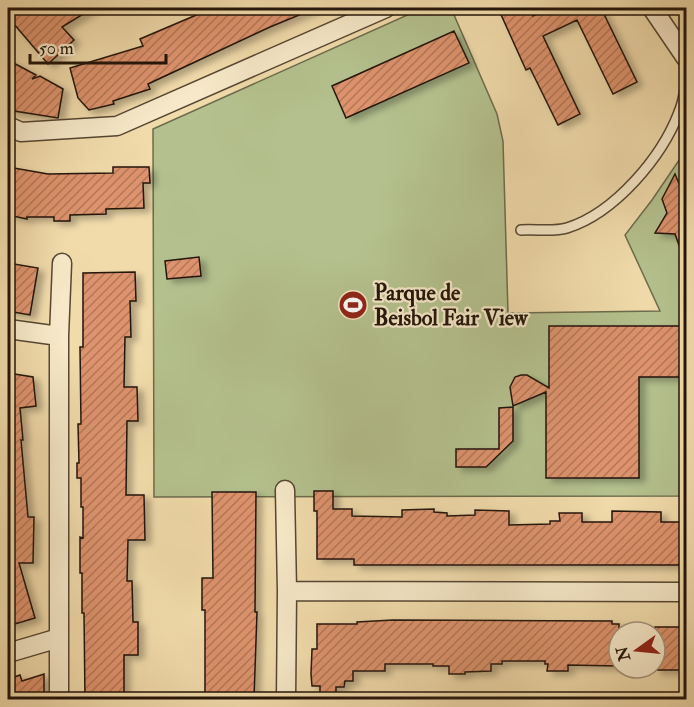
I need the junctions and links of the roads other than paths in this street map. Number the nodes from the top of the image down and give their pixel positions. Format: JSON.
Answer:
{"nodes":[{"id":1,"x":386,"y":8,"type":"edge"},
{"id":2,"x":652,"y":8,"type":"edge"},
{"id":3,"x":687,"y":58,"type":"edge"},
{"id":4,"x":687,"y":85,"type":"edge"},
{"id":5,"x":8,"y":126,"type":"edge"},
{"id":6,"x":521,"y":230,"type":"dead end"},
{"id":7,"x":62,"y":262,"type":"dead end"},
{"id":8,"x":8,"y":329,"type":"edge"},
{"id":9,"x":60,"y":336,"type":"junction"},
{"id":10,"x":285,"y":490,"type":"dead end"},
{"id":11,"x":287,"y":591,"type":"junction"},
{"id":12,"x":687,"y":592,"type":"edge"},
{"id":13,"x":59,"y":638,"type":"junction"},
{"id":14,"x":8,"y":654,"type":"edge"},
{"id":15,"x":59,"y":699,"type":"edge"},
{"id":16,"x":286,"y":699,"type":"edge"}],
"edges":[{"from":1,"to":5,"type":"street"},
{"from":2,"to":3,"type":"street"},
{"from":4,"to":6,"type":"lane"},
{"from":7,"to":9,"type":"street"},
{"from":8,"to":9,"type":"street"},
{"from":9,"to":13,"type":"street"},
{"from":10,"to":11,"type":"street"},
{"from":11,"to":12,"type":"street"},
{"from":11,"to":16,"type":"street"},
{"from":13,"to":14,"type":"street"},
{"from":13,"to":15,"type":"street"}]}
